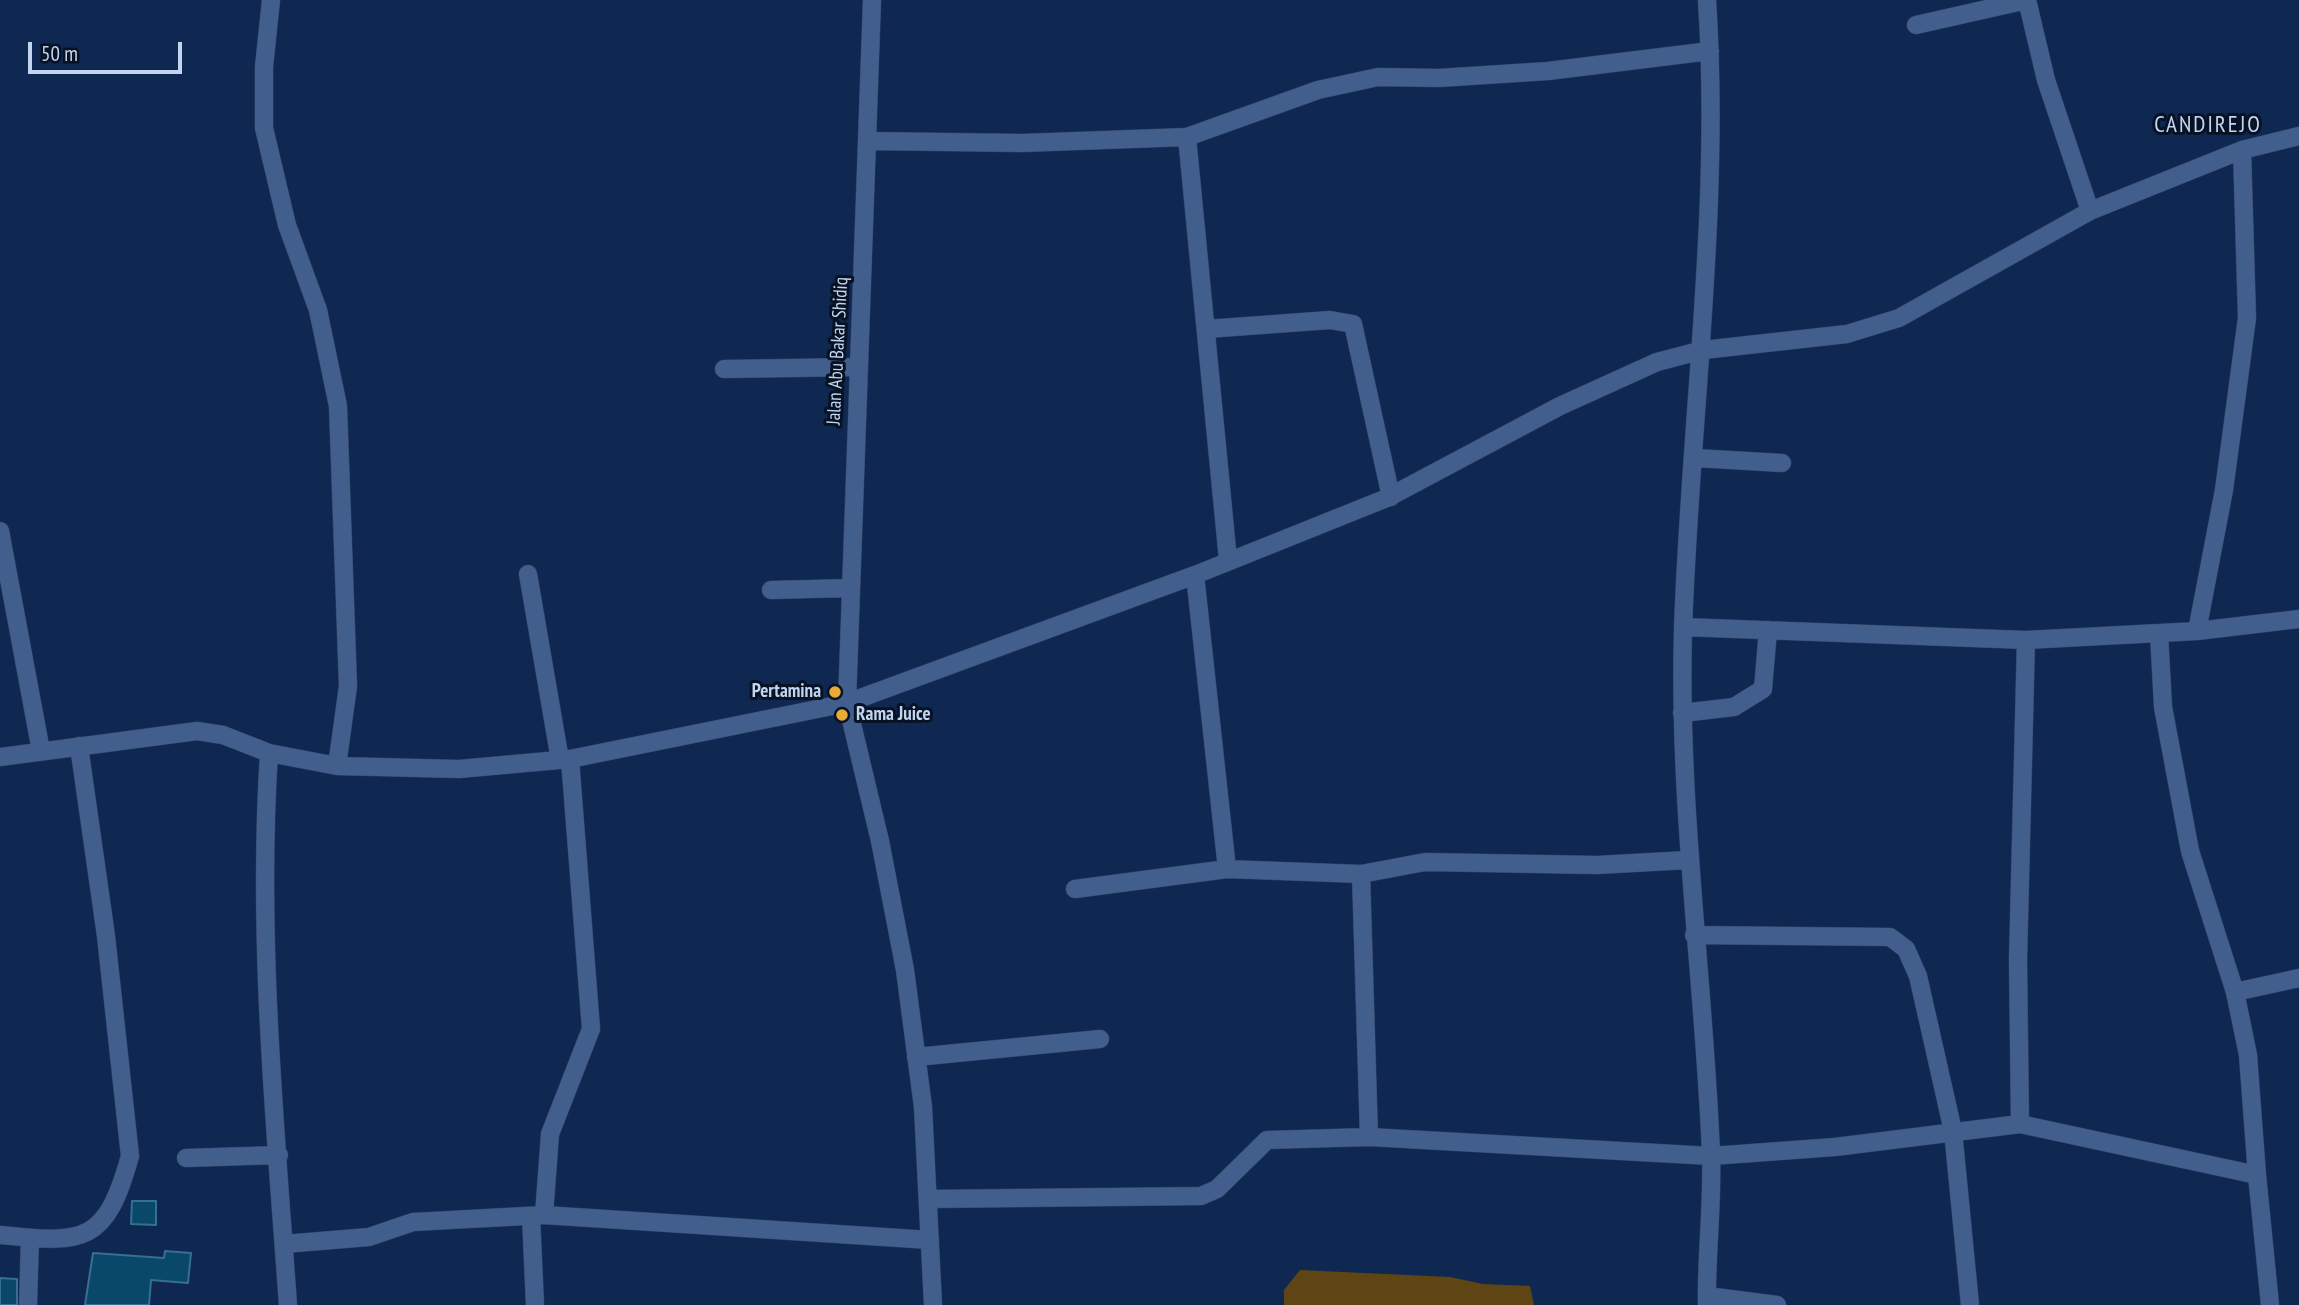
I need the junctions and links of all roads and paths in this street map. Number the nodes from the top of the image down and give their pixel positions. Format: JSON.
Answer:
{"nodes":[{"id":1,"x":271,"y":0,"type":"edge"},
{"id":2,"x":872,"y":0,"type":"edge"},
{"id":3,"x":1707,"y":0,"type":"edge"},
{"id":4,"x":2027,"y":0,"type":"edge"},
{"id":5,"x":1916,"y":25,"type":"dead end"},
{"id":6,"x":1710,"y":51,"type":"junction"},
{"id":7,"x":2299,"y":136,"type":"edge"},
{"id":8,"x":1187,"y":137,"type":"junction"},
{"id":9,"x":869,"y":141,"type":"junction"},
{"id":10,"x":2242,"y":150,"type":"junction"},
{"id":11,"x":2090,"y":211,"type":"junction"},
{"id":12,"x":1206,"y":329,"type":"junction"},
{"id":13,"x":1703,"y":350,"type":"junction"},
{"id":14,"x":859,"y":367,"type":"junction"},
{"id":15,"x":724,"y":369,"type":"dead end"},
{"id":16,"x":1695,"y":458,"type":"junction"},
{"id":17,"x":1783,"y":463,"type":"dead end"},
{"id":18,"x":1391,"y":497,"type":"junction"},
{"id":19,"x":0,"y":531,"type":"edge"},
{"id":20,"x":1228,"y":560,"type":"junction"},
{"id":21,"x":528,"y":573,"type":"dead end"},
{"id":22,"x":1195,"y":575,"type":"junction"},
{"id":23,"x":851,"y":588,"type":"junction"},
{"id":24,"x":771,"y":590,"type":"dead end"},
{"id":25,"x":2299,"y":619,"type":"edge"},
{"id":26,"x":1684,"y":626,"type":"junction"},
{"id":27,"x":1768,"y":630,"type":"junction"},
{"id":28,"x":2197,"y":631,"type":"junction"},
{"id":29,"x":2160,"y":633,"type":"junction"},
{"id":30,"x":2026,"y":640,"type":"junction"},
{"id":31,"x":847,"y":703,"type":"junction"},
{"id":32,"x":1682,"y":713,"type":"junction"},
{"id":33,"x":79,"y":746,"type":"junction"},
{"id":34,"x":41,"y":751,"type":"junction"},
{"id":35,"x":269,"y":753,"type":"junction"},
{"id":36,"x":0,"y":757,"type":"edge"},
{"id":37,"x":565,"y":760,"type":"junction"},
{"id":38,"x":337,"y":766,"type":"junction"},
{"id":39,"x":1688,"y":860,"type":"junction"},
{"id":40,"x":1227,"y":869,"type":"junction"},
{"id":41,"x":1361,"y":874,"type":"junction"},
{"id":42,"x":1075,"y":889,"type":"dead end"},
{"id":43,"x":1694,"y":935,"type":"junction"},
{"id":44,"x":2299,"y":978,"type":"edge"},
{"id":45,"x":2235,"y":992,"type":"junction"},
{"id":46,"x":1100,"y":1039,"type":"dead end"},
{"id":47,"x":916,"y":1058,"type":"junction"},
{"id":48,"x":2020,"y":1124,"type":"junction"},
{"id":49,"x":1953,"y":1131,"type":"junction"},
{"id":50,"x":1369,"y":1137,"type":"junction"},
{"id":51,"x":279,"y":1155,"type":"junction"},
{"id":52,"x":1711,"y":1156,"type":"junction"},
{"id":53,"x":186,"y":1158,"type":"dead end"},
{"id":54,"x":2257,"y":1175,"type":"junction"},
{"id":55,"x":929,"y":1199,"type":"junction"},
{"id":56,"x":537,"y":1216,"type":"junction"},
{"id":57,"x":0,"y":1235,"type":"edge"},
{"id":58,"x":30,"y":1238,"type":"junction"},
{"id":59,"x":930,"y":1241,"type":"junction"},
{"id":60,"x":284,"y":1244,"type":"junction"},
{"id":61,"x":1707,"y":1301,"type":"edge"},
{"id":62,"x":28,"y":1305,"type":"edge"},
{"id":63,"x":288,"y":1305,"type":"edge"},
{"id":64,"x":535,"y":1305,"type":"edge"},
{"id":65,"x":933,"y":1305,"type":"edge"},
{"id":66,"x":1777,"y":1305,"type":"edge"},
{"id":67,"x":1970,"y":1305,"type":"edge"},
{"id":68,"x":2270,"y":1305,"type":"edge"}],
"edges":[{"from":1,"to":38,"type":"street"},
{"from":2,"to":9,"type":"street","name":"Jalan Abu Bakar Shidiq"},
{"from":3,"to":6,"type":"street"},
{"from":4,"to":5,"type":"street"},
{"from":4,"to":11,"type":"street"},
{"from":6,"to":8,"type":"street"},
{"from":6,"to":13,"type":"street"},
{"from":7,"to":10,"type":"street"},
{"from":8,"to":9,"type":"street"},
{"from":8,"to":12,"type":"street"},
{"from":9,"to":14,"type":"street","name":"Jalan Abu Bakar Shidiq"},
{"from":10,"to":11,"type":"street"},
{"from":10,"to":28,"type":"street"},
{"from":11,"to":13,"type":"street"},
{"from":12,"to":18,"type":"street"},
{"from":12,"to":20,"type":"street"},
{"from":13,"to":16,"type":"street"},
{"from":13,"to":18,"type":"street"},
{"from":14,"to":15,"type":"street"},
{"from":14,"to":23,"type":"street","name":"Jalan Abu Bakar Shidiq"},
{"from":16,"to":17,"type":"street"},
{"from":16,"to":26,"type":"street"},
{"from":18,"to":20,"type":"street"},
{"from":19,"to":34,"type":"street"},
{"from":20,"to":22,"type":"street"},
{"from":21,"to":37,"type":"street"},
{"from":22,"to":31,"type":"street"},
{"from":22,"to":40,"type":"street"},
{"from":23,"to":24,"type":"street"},
{"from":23,"to":31,"type":"street","name":"Jalan Abu Bakar Shidiq"},
{"from":25,"to":28,"type":"street"},
{"from":26,"to":27,"type":"street"},
{"from":26,"to":32,"type":"street"},
{"from":27,"to":30,"type":"street"},
{"from":27,"to":32,"type":"street"},
{"from":28,"to":29,"type":"street"},
{"from":29,"to":30,"type":"street"},
{"from":29,"to":45,"type":"street"},
{"from":30,"to":48,"type":"street"},
{"from":31,"to":37,"type":"street"},
{"from":31,"to":47,"type":"street","name":"Jalan Abu Bakar Shidiq"},
{"from":32,"to":39,"type":"street"},
{"from":33,"to":34,"type":"street"},
{"from":33,"to":35,"type":"street"},
{"from":33,"to":58,"type":"street"},
{"from":34,"to":36,"type":"street"},
{"from":35,"to":38,"type":"street"},
{"from":35,"to":51,"type":"street"},
{"from":37,"to":38,"type":"street"},
{"from":37,"to":56,"type":"street"},
{"from":39,"to":41,"type":"street"},
{"from":39,"to":43,"type":"street"},
{"from":40,"to":41,"type":"street"},
{"from":40,"to":42,"type":"street"},
{"from":41,"to":50,"type":"street"},
{"from":43,"to":49,"type":"street"},
{"from":43,"to":52,"type":"street"},
{"from":44,"to":45,"type":"street"},
{"from":45,"to":54,"type":"street"},
{"from":46,"to":47,"type":"street"},
{"from":47,"to":55,"type":"street","name":"Jalan Abu Bakar Shidiq"},
{"from":48,"to":49,"type":"street"},
{"from":48,"to":54,"type":"street"},
{"from":49,"to":52,"type":"street"},
{"from":49,"to":67,"type":"street"},
{"from":50,"to":52,"type":"street"},
{"from":50,"to":55,"type":"street"},
{"from":51,"to":53,"type":"street"},
{"from":51,"to":60,"type":"street"},
{"from":52,"to":61,"type":"street"},
{"from":54,"to":68,"type":"street"},
{"from":55,"to":59,"type":"street","name":"Jalan Abu Bakar Shidiq"},
{"from":56,"to":59,"type":"street"},
{"from":56,"to":60,"type":"street"},
{"from":56,"to":64,"type":"street"},
{"from":57,"to":58,"type":"street"},
{"from":58,"to":62,"type":"street"},
{"from":59,"to":65,"type":"street","name":"Jalan Abu Bakar Shidiq"},
{"from":60,"to":63,"type":"street"},
{"from":61,"to":66,"type":"street"}]}
